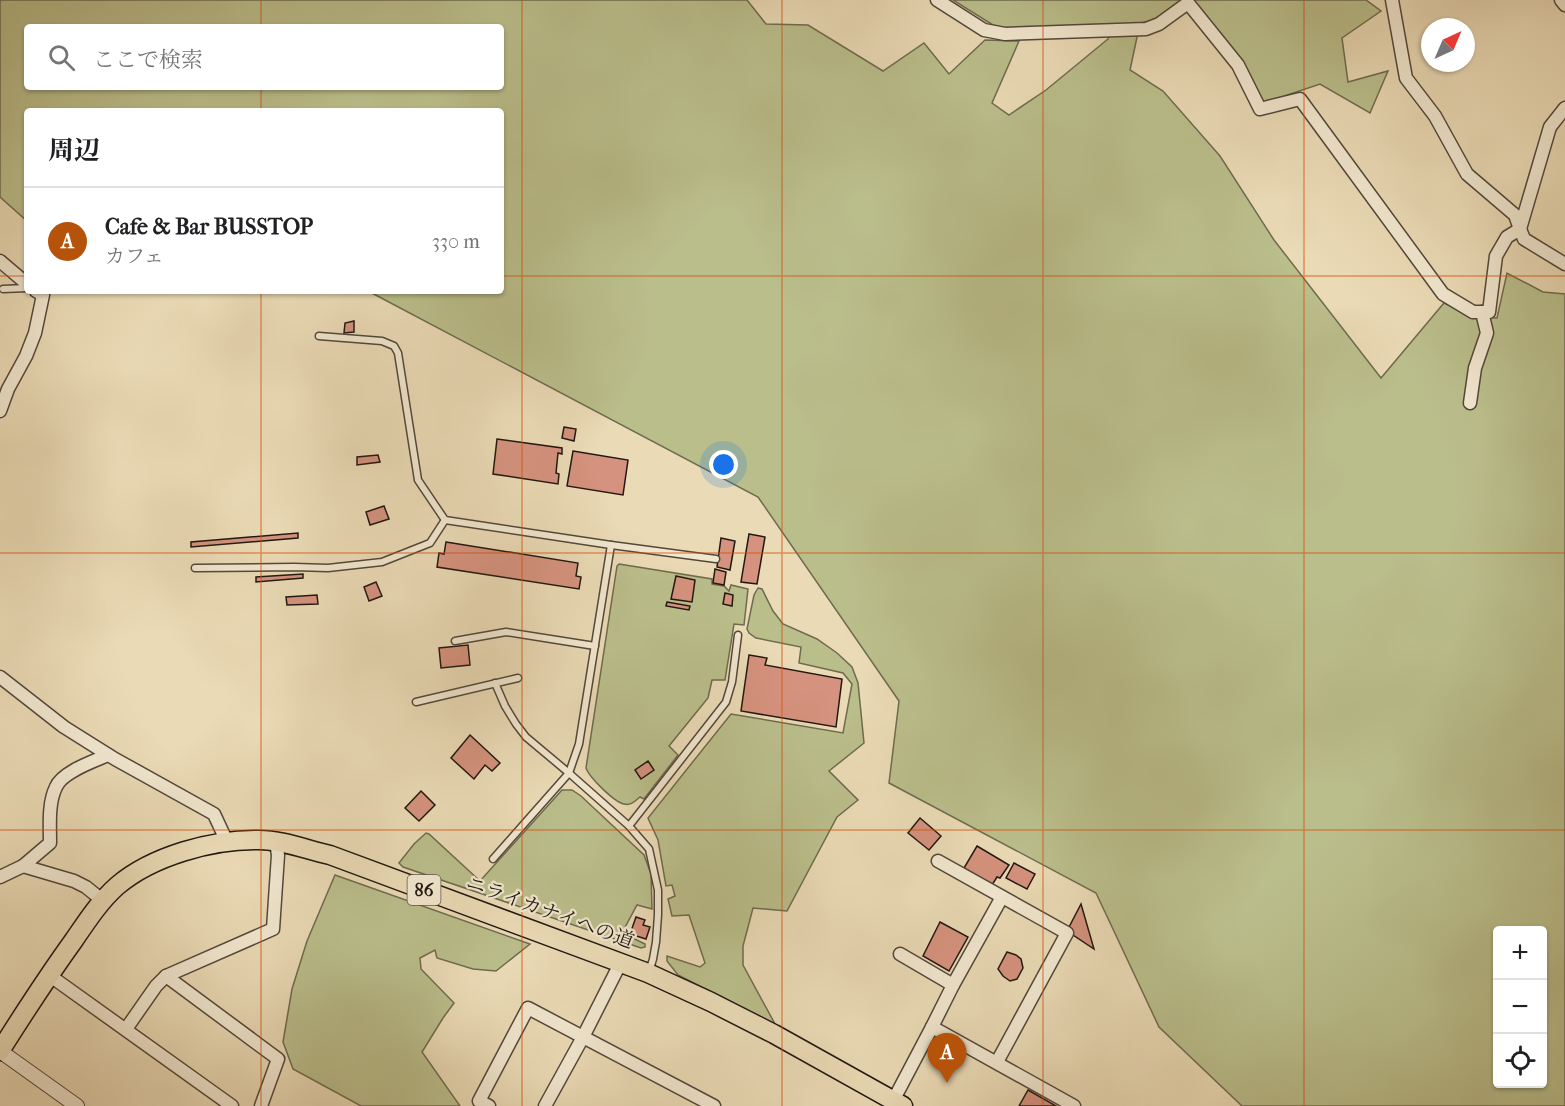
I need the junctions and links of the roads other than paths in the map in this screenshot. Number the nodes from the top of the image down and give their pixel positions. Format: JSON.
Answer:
{"nodes":[{"id":1,"x":937,"y":0,"type":"edge"},
{"id":2,"x":1392,"y":0,"type":"edge"},
{"id":3,"x":1561,"y":0,"type":"edge"},
{"id":4,"x":1565,"y":5,"type":"edge"},
{"id":5,"x":1565,"y":108,"type":"edge"},
{"id":6,"x":1520,"y":229,"type":"junction"},
{"id":7,"x":0,"y":261,"type":"edge"},
{"id":8,"x":1565,"y":264,"type":"edge"},
{"id":9,"x":24,"y":283,"type":"edge"},
{"id":10,"x":24,"y":286,"type":"edge"},
{"id":11,"x":3,"y":289,"type":"dead end"},
{"id":12,"x":41,"y":294,"type":"edge"},
{"id":13,"x":1482,"y":312,"type":"junction"},
{"id":14,"x":319,"y":336,"type":"dead end"},
{"id":15,"x":1470,"y":403,"type":"dead end"},
{"id":16,"x":0,"y":411,"type":"edge"},
{"id":17,"x":445,"y":520,"type":"junction"},
{"id":18,"x":611,"y":545,"type":"junction"},
{"id":19,"x":716,"y":559,"type":"dead end"},
{"id":20,"x":195,"y":568,"type":"dead end"},
{"id":21,"x":738,"y":635,"type":"dead end"},
{"id":22,"x":455,"y":641,"type":"dead end"},
{"id":23,"x":595,"y":646,"type":"junction"},
{"id":24,"x":0,"y":677,"type":"edge"},
{"id":25,"x":518,"y":678,"type":"dead end"},
{"id":26,"x":495,"y":683,"type":"junction"},
{"id":27,"x":416,"y":702,"type":"dead end"},
{"id":28,"x":108,"y":755,"type":"junction"},
{"id":29,"x":569,"y":772,"type":"junction"},
{"id":30,"x":629,"y":826,"type":"junction"},
{"id":31,"x":227,"y":842,"type":"junction"},
{"id":32,"x":276,"y":842,"type":"junction"},
{"id":33,"x":493,"y":859,"type":"dead end"},
{"id":34,"x":938,"y":861,"type":"dead end"},
{"id":35,"x":23,"y":866,"type":"junction"},
{"id":36,"x":0,"y":877,"type":"edge"},
{"id":37,"x":1002,"y":897,"type":"junction"},
{"id":38,"x":102,"y":900,"type":"junction"},
{"id":39,"x":900,"y":954,"type":"dead end"},
{"id":40,"x":621,"y":962,"type":"junction"},
{"id":41,"x":648,"y":973,"type":"junction"},
{"id":42,"x":49,"y":975,"type":"junction"},
{"id":43,"x":166,"y":976,"type":"junction"},
{"id":44,"x":953,"y":985,"type":"junction"},
{"id":45,"x":932,"y":1027,"type":"junction"},
{"id":46,"x":126,"y":1029,"type":"junction"},
{"id":47,"x":583,"y":1037,"type":"junction"},
{"id":48,"x":0,"y":1051,"type":"edge"},
{"id":49,"x":997,"y":1062,"type":"junction"},
{"id":50,"x":895,"y":1104,"type":"edge"},
{"id":51,"x":77,"y":1106,"type":"edge"},
{"id":52,"x":232,"y":1106,"type":"edge"},
{"id":53,"x":261,"y":1106,"type":"edge"},
{"id":54,"x":489,"y":1106,"type":"edge"},
{"id":55,"x":545,"y":1106,"type":"edge"},
{"id":56,"x":714,"y":1106,"type":"edge"},
{"id":57,"x":1074,"y":1106,"type":"edge"}],
"edges":[{"from":1,"to":13,"type":"street"},
{"from":2,"to":6,"type":"street"},
{"from":3,"to":4,"type":"street"},
{"from":5,"to":6,"type":"street"},
{"from":6,"to":8,"type":"street"},
{"from":6,"to":13,"type":"street"},
{"from":7,"to":9,"type":"street"},
{"from":10,"to":11,"type":"lane"},
{"from":12,"to":16,"type":"street"},
{"from":13,"to":15,"type":"street"},
{"from":14,"to":17,"type":"lane"},
{"from":17,"to":18,"type":"lane"},
{"from":17,"to":20,"type":"lane"},
{"from":18,"to":19,"type":"lane"},
{"from":18,"to":23,"type":"lane"},
{"from":21,"to":30,"type":"lane"},
{"from":22,"to":23,"type":"lane"},
{"from":23,"to":29,"type":"lane"},
{"from":24,"to":28,"type":"street"},
{"from":25,"to":26,"type":"lane"},
{"from":26,"to":27,"type":"lane"},
{"from":26,"to":29,"type":"lane"},
{"from":28,"to":31,"type":"street"},
{"from":28,"to":35,"type":"street"},
{"from":29,"to":30,"type":"lane"},
{"from":29,"to":33,"type":"lane"},
{"from":30,"to":41,"type":"lane"},
{"from":31,"to":32,"type":"main road","name":"ニライカナイへの道","number":"86"},
{"from":31,"to":38,"type":"main road","name":"ニライカナイへの道","number":"86"},
{"from":32,"to":40,"type":"main road","name":"ニライカナイへの道","number":"86"},
{"from":32,"to":43,"type":"street"},
{"from":34,"to":37,"type":"street"},
{"from":35,"to":36,"type":"street"},
{"from":35,"to":38,"type":"street"},
{"from":37,"to":44,"type":"street"},
{"from":37,"to":49,"type":"street"},
{"from":38,"to":42,"type":"main road","name":"ニライカナイへの道","number":"86"},
{"from":39,"to":44,"type":"street"},
{"from":40,"to":41,"type":"main road","name":"ニライカナイへの道","number":"86"},
{"from":40,"to":47,"type":"street"},
{"from":41,"to":50,"type":"main road","name":"ニライカナイへの道","number":"86"},
{"from":42,"to":46,"type":"street"},
{"from":42,"to":48,"type":"main road","name":"ニライカナイへの道","number":"86"},
{"from":43,"to":46,"type":"street"},
{"from":43,"to":53,"type":"street"},
{"from":44,"to":45,"type":"street"},
{"from":45,"to":49,"type":"street"},
{"from":45,"to":50,"type":"street"},
{"from":46,"to":52,"type":"street"},
{"from":47,"to":54,"type":"street"},
{"from":47,"to":55,"type":"street"},
{"from":47,"to":56,"type":"street"},
{"from":48,"to":51,"type":"street"},
{"from":49,"to":57,"type":"street"}]}
